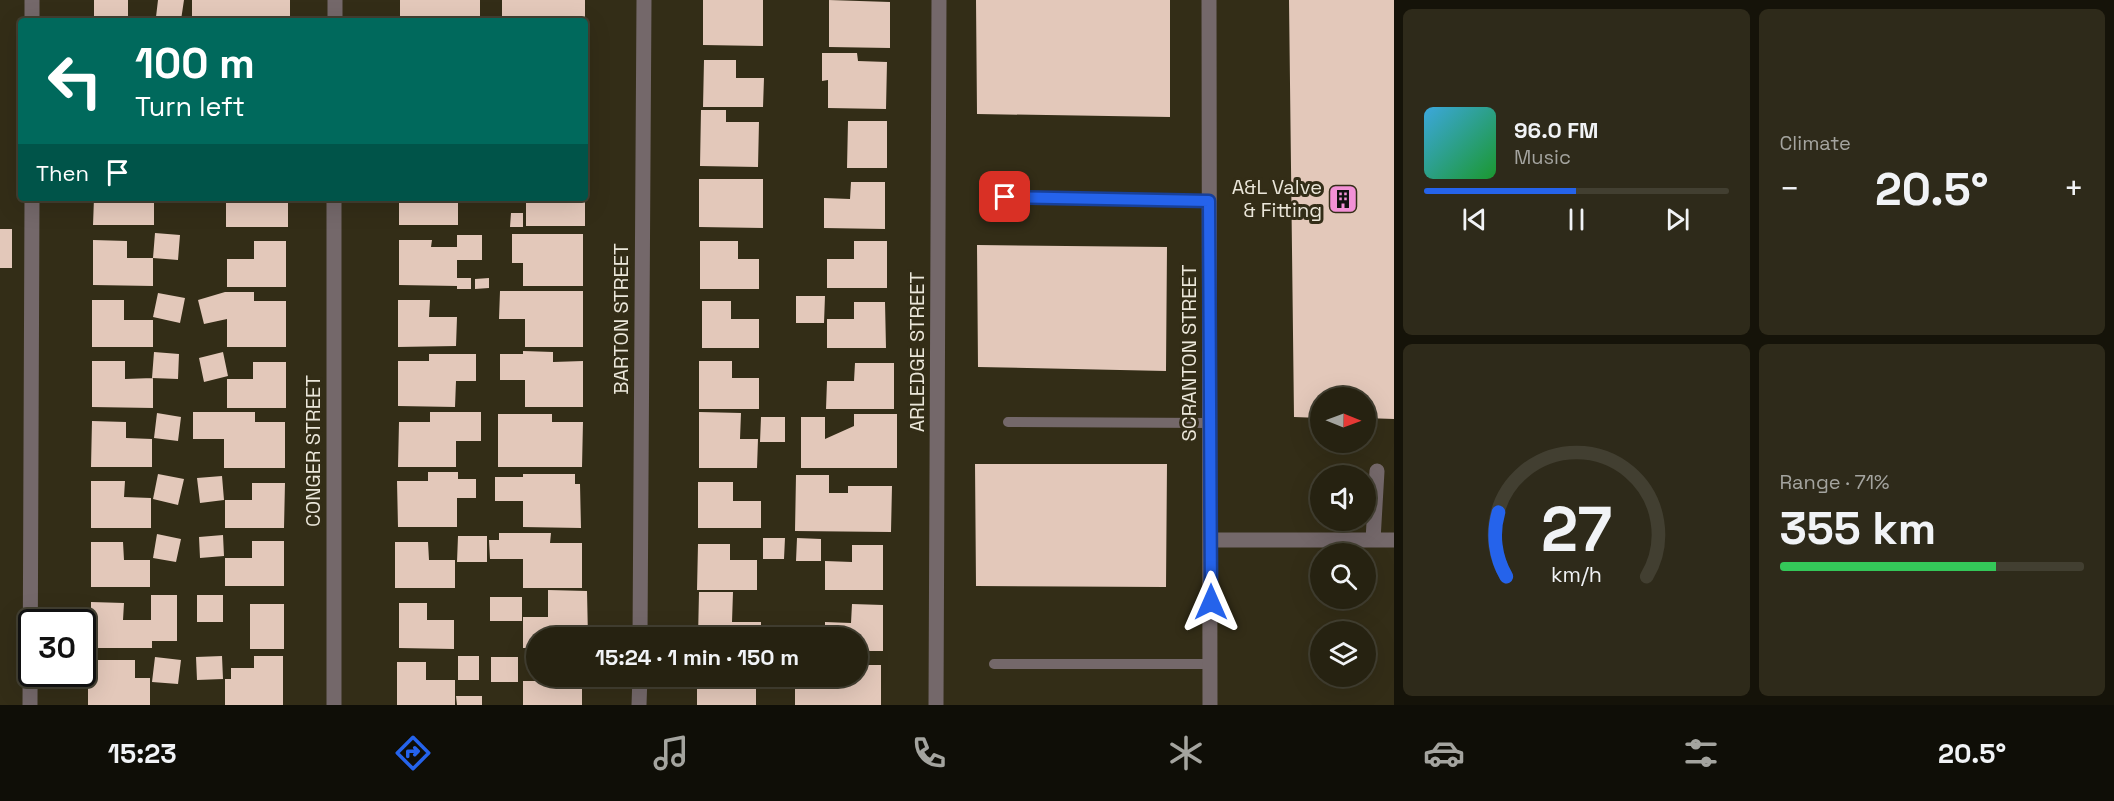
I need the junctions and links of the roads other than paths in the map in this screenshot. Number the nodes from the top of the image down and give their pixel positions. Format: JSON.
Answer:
{"nodes":[{"id":1,"x":32,"y":0,"type":"edge"},
{"id":2,"x":335,"y":0,"type":"edge"},
{"id":3,"x":645,"y":0,"type":"edge"},
{"id":4,"x":939,"y":0,"type":"edge"},
{"id":5,"x":1209,"y":0,"type":"edge"},
{"id":6,"x":32,"y":18,"type":"edge"},
{"id":7,"x":335,"y":18,"type":"edge"},
{"id":8,"x":1005,"y":197,"type":"dead end"},
{"id":9,"x":32,"y":201,"type":"edge"},
{"id":10,"x":334,"y":201,"type":"edge"},
{"id":11,"x":1209,"y":201,"type":"junction"},
{"id":12,"x":1008,"y":422,"type":"dead end"},
{"id":13,"x":1211,"y":423,"type":"junction"},
{"id":14,"x":1377,"y":471,"type":"dead end"},
{"id":15,"x":1211,"y":540,"type":"junction"},
{"id":16,"x":1373,"y":540,"type":"junction"},
{"id":17,"x":1394,"y":540,"type":"edge"},
{"id":18,"x":640,"y":627,"type":"edge"},
{"id":19,"x":994,"y":664,"type":"dead end"},
{"id":20,"x":1210,"y":664,"type":"junction"},
{"id":21,"x":640,"y":687,"type":"edge"},
{"id":22,"x":30,"y":705,"type":"edge"},
{"id":23,"x":334,"y":705,"type":"edge"},
{"id":24,"x":639,"y":705,"type":"edge"},
{"id":25,"x":936,"y":705,"type":"edge"},
{"id":26,"x":1210,"y":705,"type":"edge"}],
"edges":[{"from":1,"to":6,"type":"street"},
{"from":2,"to":7,"type":"street"},
{"from":3,"to":18,"type":"street","name":"BARTON STREET"},
{"from":4,"to":25,"type":"street","name":"ARLEDGE STREET"},
{"from":5,"to":11,"type":"street","name":"SCRANTON STREET"},
{"from":8,"to":11,"type":"lane"},
{"from":9,"to":22,"type":"street"},
{"from":10,"to":23,"type":"street","name":"CONGER STREET"},
{"from":11,"to":13,"type":"street","name":"SCRANTON STREET"},
{"from":12,"to":13,"type":"lane"},
{"from":13,"to":15,"type":"street","name":"SCRANTON STREET"},
{"from":14,"to":16,"type":"street"},
{"from":15,"to":16,"type":"street"},
{"from":15,"to":20,"type":"street","name":"SCRANTON STREET"},
{"from":16,"to":17,"type":"street"},
{"from":19,"to":20,"type":"lane"},
{"from":20,"to":26,"type":"street","name":"SCRANTON STREET"},
{"from":21,"to":24,"type":"street"}]}
